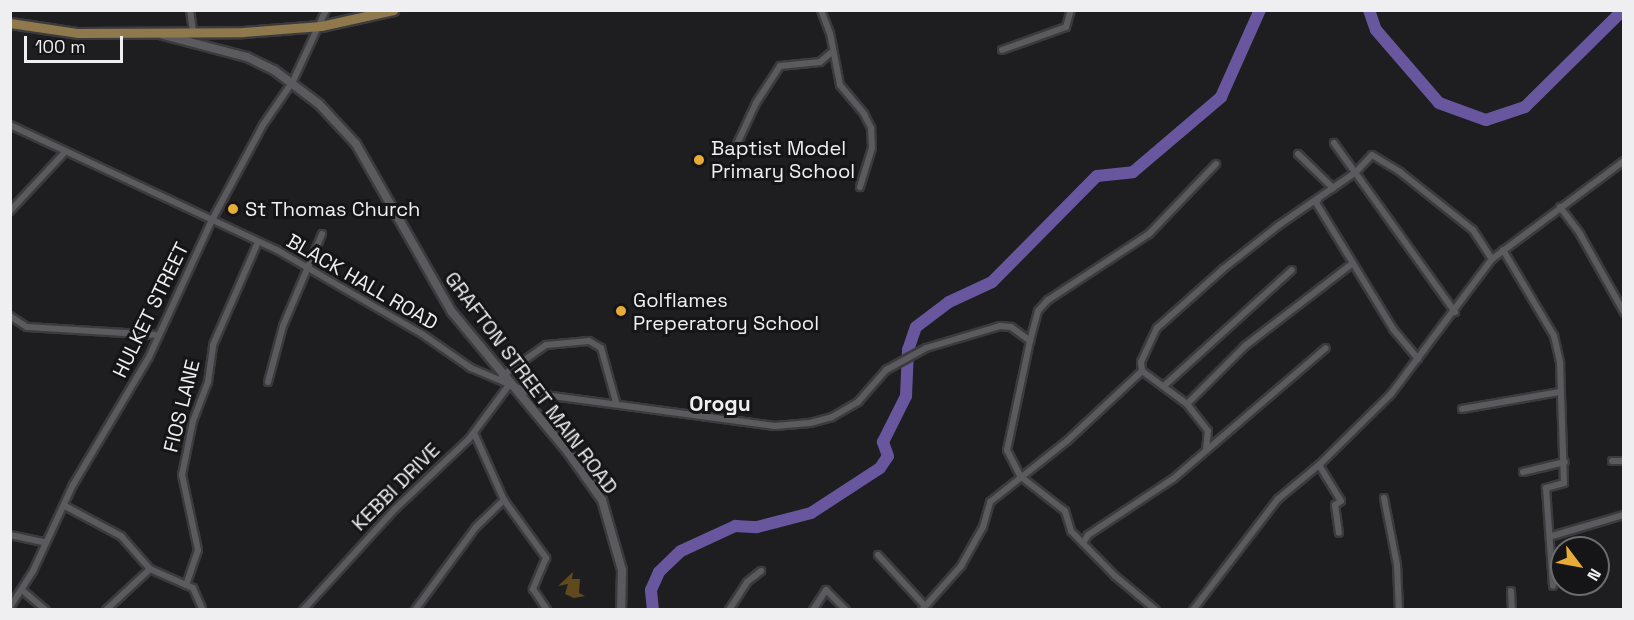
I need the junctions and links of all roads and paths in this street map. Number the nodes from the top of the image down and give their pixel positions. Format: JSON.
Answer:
{"nodes":[{"id":1,"x":190,"y":10,"type":"edge"},
{"id":2,"x":326,"y":10,"type":"edge"},
{"id":3,"x":393,"y":10,"type":"edge"},
{"id":4,"x":821,"y":10,"type":"edge"},
{"id":5,"x":1071,"y":10,"type":"edge"},
{"id":6,"x":384,"y":12,"type":"edge"},
{"id":7,"x":10,"y":23,"type":"edge"},
{"id":8,"x":321,"y":26,"type":"junction"},
{"id":9,"x":152,"y":32,"type":"junction"},
{"id":10,"x":193,"y":32,"type":"junction"},
{"id":11,"x":1002,"y":50,"type":"dead end"},
{"id":12,"x":833,"y":51,"type":"junction"},
{"id":13,"x":293,"y":81,"type":"junction"},
{"id":14,"x":10,"y":125,"type":"edge"},
{"id":15,"x":1334,"y":143,"type":"dead end"},
{"id":16,"x":737,"y":144,"type":"dead end"},
{"id":17,"x":65,"y":152,"type":"junction"},
{"id":18,"x":1298,"y":154,"type":"dead end"},
{"id":19,"x":1623,"y":161,"type":"edge"},
{"id":20,"x":1216,"y":164,"type":"dead end"},
{"id":21,"x":1356,"y":172,"type":"junction"},
{"id":22,"x":860,"y":187,"type":"dead end"},
{"id":23,"x":1334,"y":187,"type":"junction"},
{"id":24,"x":1316,"y":201,"type":"junction"},
{"id":25,"x":1560,"y":207,"type":"junction"},
{"id":26,"x":10,"y":211,"type":"edge"},
{"id":27,"x":212,"y":220,"type":"junction"},
{"id":28,"x":322,"y":234,"type":"dead end"},
{"id":29,"x":258,"y":242,"type":"junction"},
{"id":30,"x":1503,"y":250,"type":"junction"},
{"id":31,"x":1492,"y":259,"type":"junction"},
{"id":32,"x":1353,"y":263,"type":"junction"},
{"id":33,"x":308,"y":266,"type":"junction"},
{"id":34,"x":1292,"y":270,"type":"dead end"},
{"id":35,"x":1455,"y":312,"type":"junction"},
{"id":36,"x":1623,"y":312,"type":"edge"},
{"id":37,"x":10,"y":316,"type":"edge"},
{"id":38,"x":158,"y":335,"type":"junction"},
{"id":39,"x":1029,"y":341,"type":"junction"},
{"id":40,"x":1326,"y":348,"type":"dead end"},
{"id":41,"x":1418,"y":358,"type":"junction"},
{"id":42,"x":1142,"y":371,"type":"junction"},
{"id":43,"x":502,"y":376,"type":"junction"},
{"id":44,"x":268,"y":382,"type":"dead end"},
{"id":45,"x":509,"y":385,"type":"junction"},
{"id":46,"x":1165,"y":385,"type":"junction"},
{"id":47,"x":1559,"y":392,"type":"junction"},
{"id":48,"x":616,"y":402,"type":"junction"},
{"id":49,"x":1187,"y":404,"type":"junction"},
{"id":50,"x":1462,"y":409,"type":"dead end"},
{"id":51,"x":474,"y":433,"type":"junction"},
{"id":52,"x":1206,"y":450,"type":"junction"},
{"id":53,"x":1612,"y":461,"type":"dead end"},
{"id":54,"x":1623,"y":461,"type":"edge"},
{"id":55,"x":1564,"y":462,"type":"junction"},
{"id":56,"x":1318,"y":465,"type":"junction"},
{"id":57,"x":1523,"y":472,"type":"dead end"},
{"id":58,"x":1020,"y":476,"type":"junction"},
{"id":59,"x":1384,"y":498,"type":"dead end"},
{"id":60,"x":504,"y":500,"type":"junction"},
{"id":61,"x":65,"y":506,"type":"junction"},
{"id":62,"x":1623,"y":515,"type":"edge"},
{"id":63,"x":1339,"y":533,"type":"dead end"},
{"id":64,"x":10,"y":535,"type":"edge"},
{"id":65,"x":1552,"y":536,"type":"joint"},
{"id":66,"x":44,"y":542,"type":"junction"},
{"id":67,"x":1083,"y":543,"type":"junction"},
{"id":68,"x":878,"y":555,"type":"dead end"},
{"id":69,"x":150,"y":569,"type":"junction"},
{"id":70,"x":761,"y":571,"type":"dead end"},
{"id":71,"x":186,"y":585,"type":"junction"},
{"id":72,"x":22,"y":590,"type":"junction"},
{"id":73,"x":1511,"y":591,"type":"dead end"},
{"id":74,"x":10,"y":606,"type":"edge"},
{"id":75,"x":202,"y":608,"type":"edge"},
{"id":76,"x":923,"y":608,"type":"edge"},
{"id":77,"x":46,"y":609,"type":"edge"},
{"id":78,"x":106,"y":609,"type":"edge"},
{"id":79,"x":303,"y":609,"type":"edge"},
{"id":80,"x":415,"y":609,"type":"edge"},
{"id":81,"x":547,"y":609,"type":"edge"},
{"id":82,"x":621,"y":609,"type":"edge"},
{"id":83,"x":729,"y":609,"type":"edge"},
{"id":84,"x":813,"y":609,"type":"edge"},
{"id":85,"x":846,"y":609,"type":"edge"},
{"id":86,"x":1156,"y":609,"type":"edge"},
{"id":87,"x":1193,"y":609,"type":"edge"},
{"id":88,"x":1399,"y":609,"type":"edge"},
{"id":89,"x":1512,"y":609,"type":"edge"}],
"edges":[{"from":1,"to":10,"type":"street"},
{"from":2,"to":8,"type":"street","name":"HULKET STREET"},
{"from":3,"to":6,"type":"main road"},
{"from":4,"to":12,"type":"street"},
{"from":5,"to":11,"type":"street"},
{"from":6,"to":8,"type":"main road"},
{"from":7,"to":9,"type":"main road"},
{"from":8,"to":10,"type":"main road"},
{"from":8,"to":13,"type":"street","name":"HULKET STREET"},
{"from":9,"to":10,"type":"main road"},
{"from":9,"to":13,"type":"street","name":"GRAFTON STREET MAIN ROAD"},
{"from":12,"to":16,"type":"street"},
{"from":12,"to":22,"type":"street"},
{"from":13,"to":27,"type":"street","name":"HULKET STREET"},
{"from":13,"to":43,"type":"street","name":"GRAFTON STREET MAIN ROAD"},
{"from":14,"to":17,"type":"street","name":"BLACK HALL ROAD"},
{"from":15,"to":21,"type":"street"},
{"from":17,"to":26,"type":"street"},
{"from":17,"to":27,"type":"street","name":"BLACK HALL ROAD"},
{"from":18,"to":23,"type":"street"},
{"from":19,"to":25,"type":"street"},
{"from":20,"to":39,"type":"street"},
{"from":21,"to":23,"type":"street"},
{"from":21,"to":31,"type":"street"},
{"from":21,"to":35,"type":"street"},
{"from":23,"to":24,"type":"street"},
{"from":24,"to":32,"type":"street"},
{"from":24,"to":42,"type":"street"},
{"from":25,"to":30,"type":"street"},
{"from":25,"to":36,"type":"street"},
{"from":27,"to":29,"type":"street","name":"BLACK HALL ROAD"},
{"from":27,"to":38,"type":"street","name":"HULKET STREET"},
{"from":28,"to":33,"type":"street"},
{"from":29,"to":33,"type":"street","name":"BLACK HALL ROAD"},
{"from":29,"to":71,"type":"street","name":"FIOS LANE"},
{"from":30,"to":31,"type":"street"},
{"from":30,"to":47,"type":"street"},
{"from":31,"to":35,"type":"street"},
{"from":32,"to":41,"type":"street"},
{"from":32,"to":49,"type":"street"},
{"from":33,"to":44,"type":"street"},
{"from":33,"to":45,"type":"street","name":"BLACK HALL ROAD"},
{"from":34,"to":46,"type":"street"},
{"from":35,"to":41,"type":"street"},
{"from":37,"to":38,"type":"street"},
{"from":38,"to":61,"type":"street","name":"HULKET STREET"},
{"from":39,"to":48,"type":"street","name":"BLACK HALL ROAD"},
{"from":39,"to":58,"type":"street"},
{"from":40,"to":52,"type":"street"},
{"from":41,"to":56,"type":"street"},
{"from":42,"to":46,"type":"street"},
{"from":42,"to":58,"type":"street"},
{"from":43,"to":45,"type":"street","name":"GRAFTON STREET MAIN ROAD"},
{"from":43,"to":48,"type":"street"},
{"from":45,"to":48,"type":"street","name":"BLACK HALL ROAD"},
{"from":45,"to":51,"type":"street","name":"KEBBI DRIVE"},
{"from":45,"to":82,"type":"street","name":"GRAFTON STREET MAIN ROAD"},
{"from":46,"to":49,"type":"street"},
{"from":47,"to":50,"type":"street"},
{"from":47,"to":55,"type":"street"},
{"from":49,"to":52,"type":"street"},
{"from":51,"to":60,"type":"street"},
{"from":51,"to":79,"type":"street","name":"KEBBI DRIVE"},
{"from":52,"to":67,"type":"street"},
{"from":53,"to":54,"type":"street"},
{"from":55,"to":57,"type":"street"},
{"from":55,"to":65,"type":"street"},
{"from":56,"to":63,"type":"street"},
{"from":56,"to":87,"type":"street"},
{"from":58,"to":67,"type":"street"},
{"from":58,"to":76,"type":"street"},
{"from":59,"to":88,"type":"street"},
{"from":60,"to":80,"type":"street"},
{"from":60,"to":81,"type":"street"},
{"from":61,"to":66,"type":"street","name":"HULKET STREET"},
{"from":61,"to":69,"type":"street"},
{"from":62,"to":65,"type":"street"},
{"from":64,"to":66,"type":"street"},
{"from":66,"to":72,"type":"street","name":"HULKET STREET"},
{"from":67,"to":86,"type":"street"},
{"from":68,"to":76,"type":"street"},
{"from":69,"to":71,"type":"street"},
{"from":69,"to":78,"type":"street"},
{"from":70,"to":83,"type":"street"},
{"from":71,"to":75,"type":"street"},
{"from":72,"to":74,"type":"street","name":"HULKET STREET"},
{"from":72,"to":77,"type":"street"},
{"from":73,"to":89,"type":"street"},
{"from":84,"to":85,"type":"street"}]}
